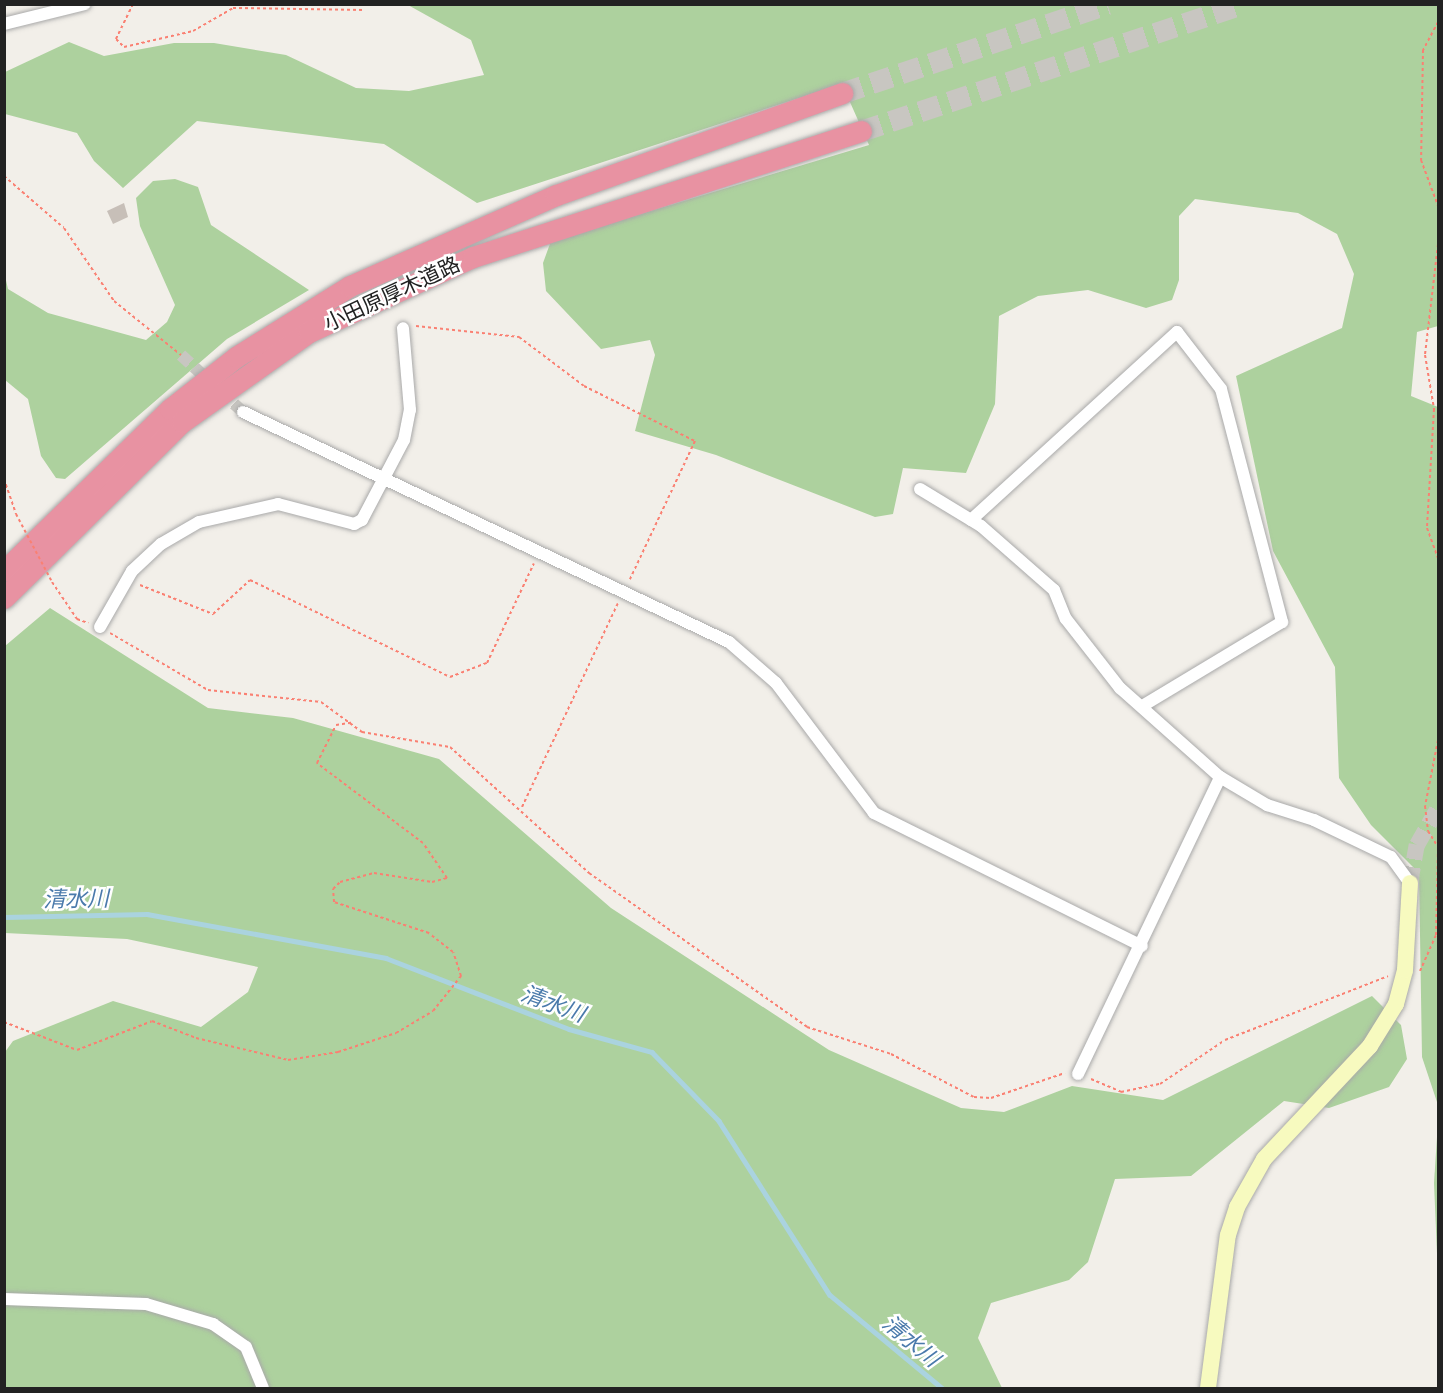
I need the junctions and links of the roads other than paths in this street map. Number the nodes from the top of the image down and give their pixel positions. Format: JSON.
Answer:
{"nodes":[{"id":1,"x":85,"y":4,"type":"edge"},
{"id":2,"x":4,"y":24,"type":"edge"},
{"id":3,"x":842,"y":93,"type":"tunnel mouth"},
{"id":4,"x":861,"y":131,"type":"tunnel mouth"},
{"id":5,"x":403,"y":328,"type":"road end"},
{"id":6,"x":243,"y":412,"type":"tunnel mouth"},
{"id":7,"x":384,"y":480,"type":"junction"},
{"id":8,"x":920,"y":489,"type":"dead end"},
{"id":9,"x":971,"y":519,"type":"junction"},
{"id":10,"x":4,"y":571,"type":"edge"},
{"id":11,"x":4,"y":598,"type":"edge"},
{"id":12,"x":100,"y":627,"type":"road end"},
{"id":13,"x":1142,"y":706,"type":"junction"},
{"id":14,"x":1220,"y":777,"type":"junction"},
{"id":15,"x":1410,"y":883,"type":"joint"},
{"id":16,"x":1142,"y":946,"type":"junction"},
{"id":17,"x":1078,"y":1074,"type":"road end"},
{"id":18,"x":4,"y":1299,"type":"edge"},
{"id":19,"x":263,"y":1389,"type":"edge"},
{"id":20,"x":1208,"y":1389,"type":"edge"}],
"edges":[{"from":1,"to":2,"type":"street"},
{"from":3,"to":10,"type":"highway","name":"小田原厚木道路"},
{"from":4,"to":11,"type":"highway","name":"小田原厚木道路"},
{"from":5,"to":7,"type":"street"},
{"from":6,"to":7,"type":"street"},
{"from":7,"to":12,"type":"street"},
{"from":7,"to":16,"type":"street"},
{"from":8,"to":9,"type":"street"},
{"from":9,"to":13,"type":"street"},
{"from":9,"to":13,"type":"street"},
{"from":13,"to":14,"type":"street"},
{"from":14,"to":15,"type":"street"},
{"from":14,"to":16,"type":"street"},
{"from":15,"to":20,"type":"street"},
{"from":16,"to":17,"type":"street"},
{"from":18,"to":19,"type":"street"}]}
